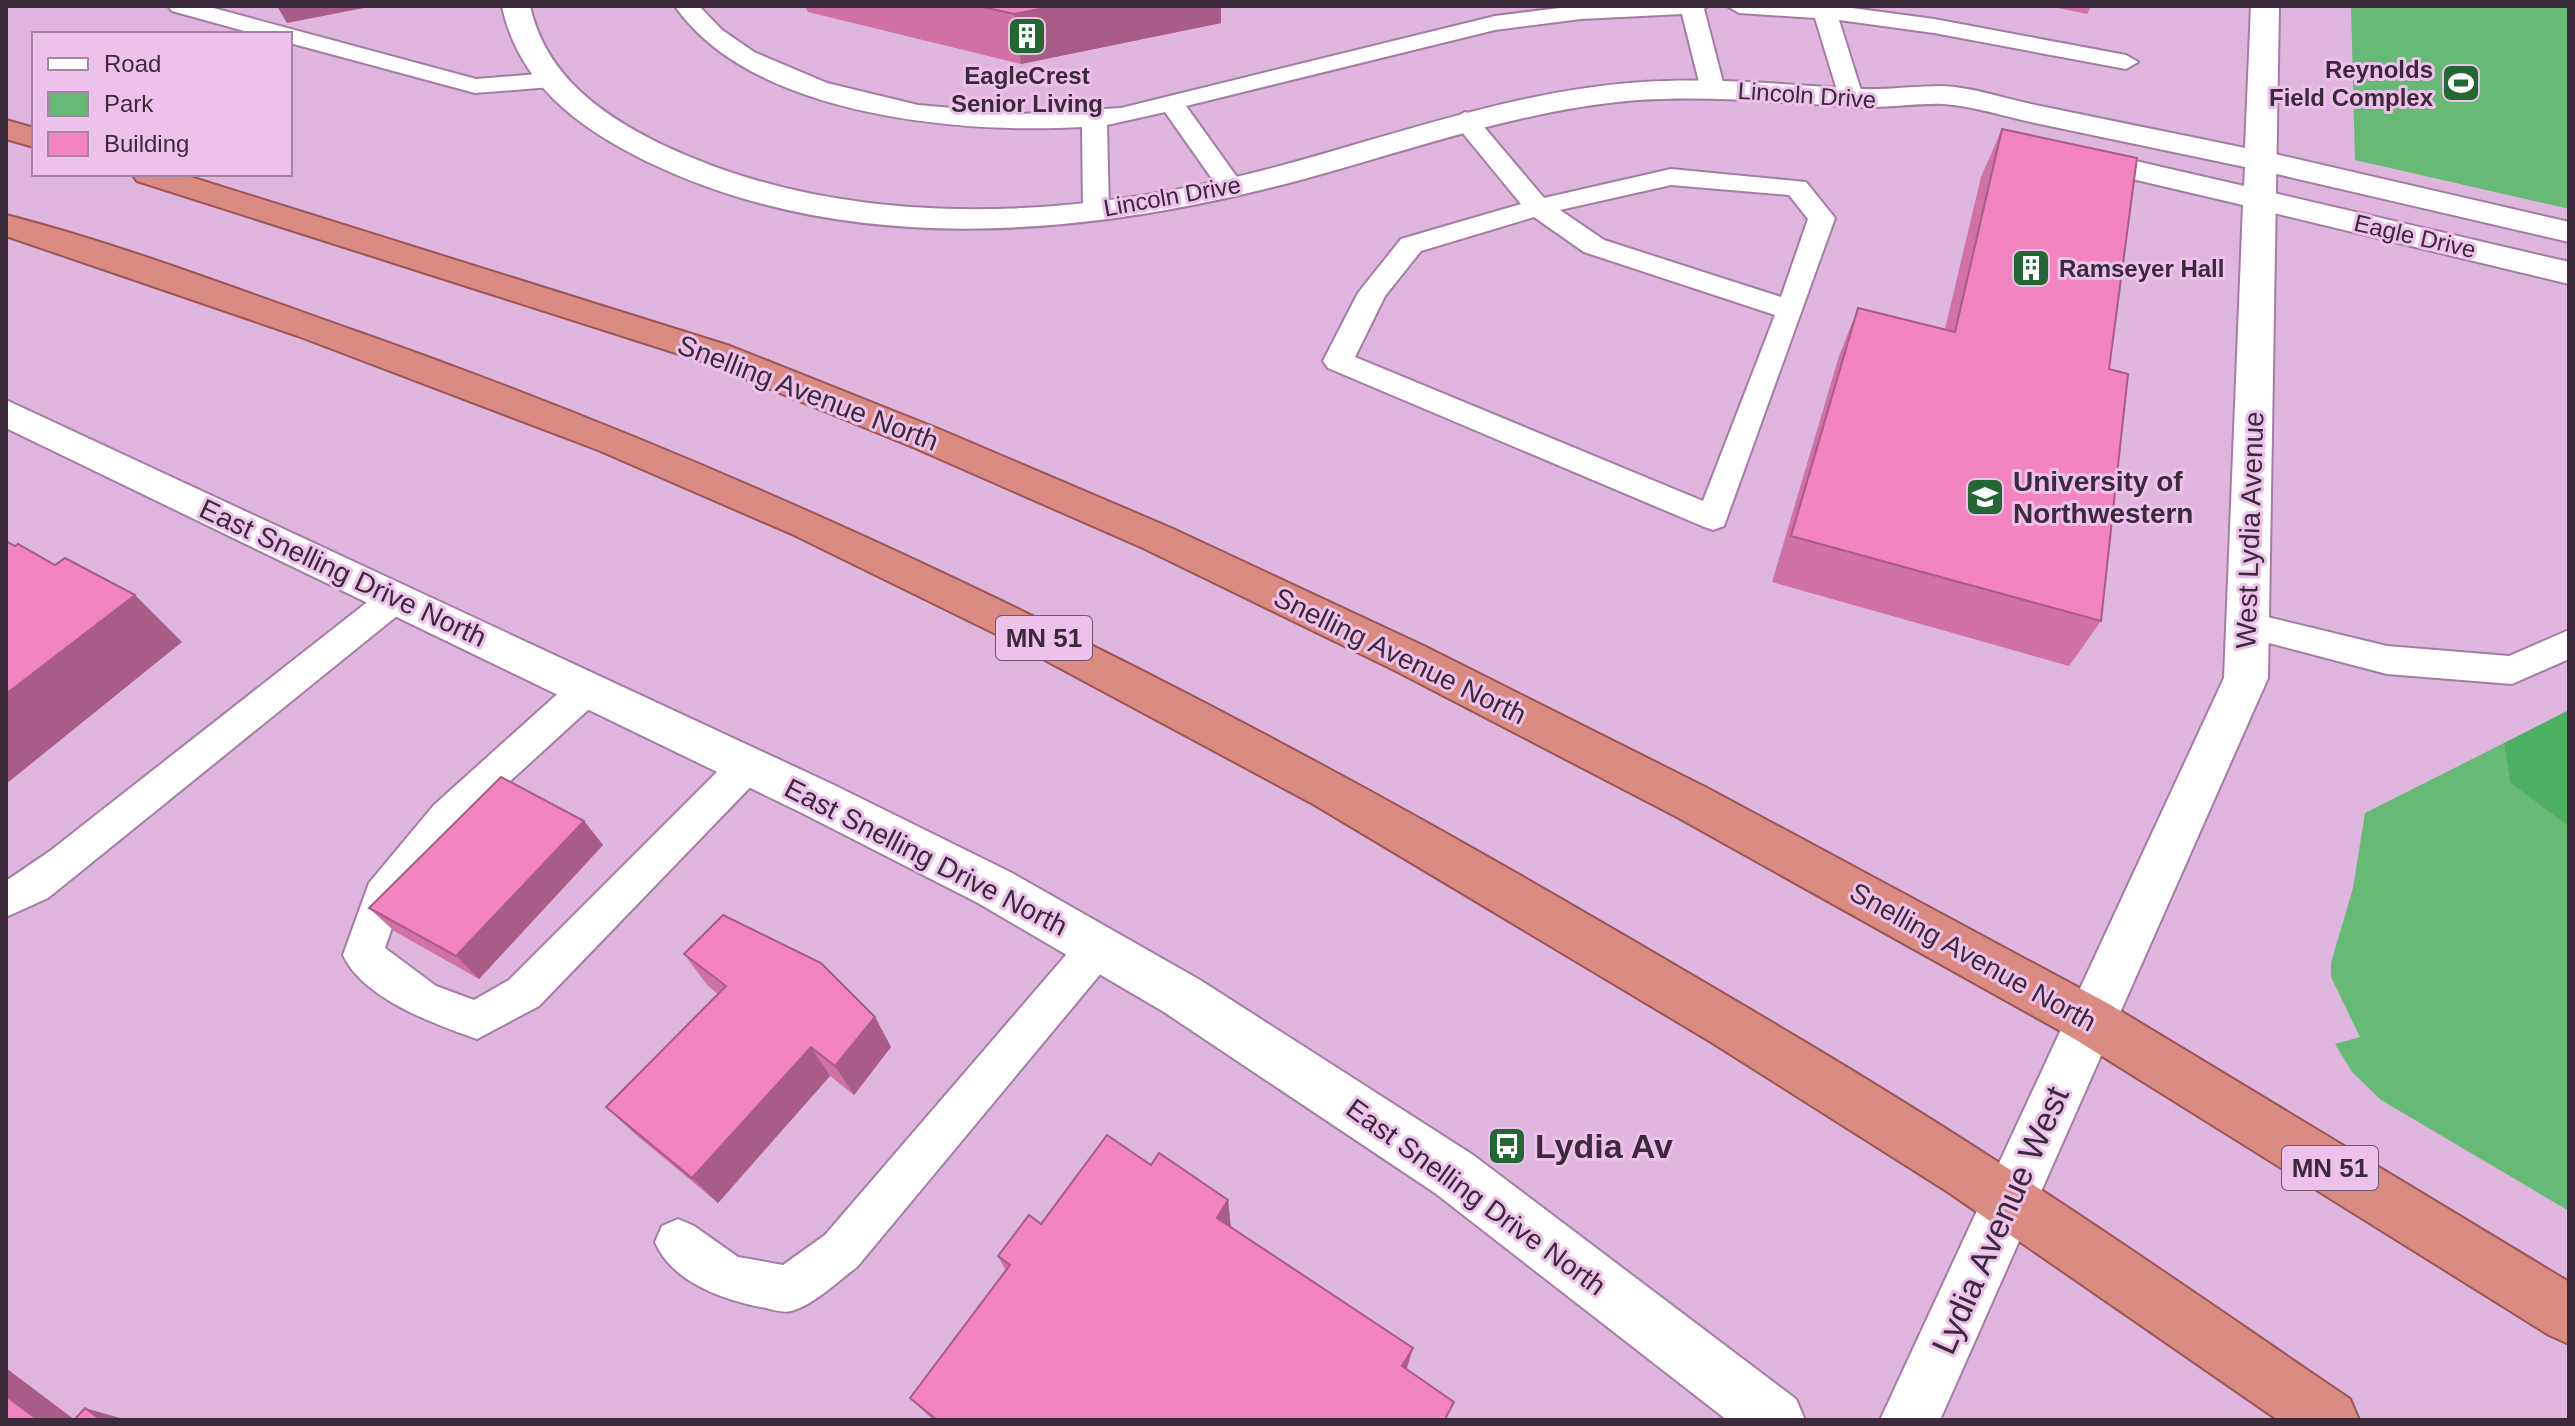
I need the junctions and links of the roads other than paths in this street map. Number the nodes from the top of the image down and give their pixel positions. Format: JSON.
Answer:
{"nodes":[{"id":1,"x":180,"y":6,"type":"edge"},
{"id":2,"x":516,"y":6,"type":"edge"},
{"id":3,"x":687,"y":6,"type":"edge"},
{"id":4,"x":1694,"y":6,"type":"edge"},
{"id":5,"x":1739,"y":6,"type":"edge"},
{"id":6,"x":2265,"y":6,"type":"edge"},
{"id":7,"x":1824,"y":9,"type":"junction"},
{"id":8,"x":221,"y":12,"type":"edge"},
{"id":9,"x":276,"y":32,"type":"edge"},
{"id":10,"x":292,"y":37,"type":"edge"},
{"id":11,"x":2126,"y":62,"type":"dead end"},
{"id":12,"x":551,"y":80,"type":"junction"},
{"id":13,"x":1713,"y":90,"type":"junction"},
{"id":14,"x":1852,"y":100,"type":"junction"},
{"id":15,"x":1899,"y":101,"type":"junction"},
{"id":16,"x":1171,"y":102,"type":"junction"},
{"id":17,"x":1094,"y":119,"type":"junction"},
{"id":18,"x":1465,"y":120,"type":"junction"},
{"id":19,"x":6,"y":129,"type":"edge"},
{"id":20,"x":1980,"y":133,"type":"dead end"},
{"id":21,"x":32,"y":137,"type":"edge"},
{"id":22,"x":2041,"y":148,"type":"edge"},
{"id":23,"x":154,"y":176,"type":"edge"},
{"id":24,"x":2261,"y":180,"type":"junction"},
{"id":25,"x":1231,"y":187,"type":"junction"},
{"id":26,"x":1538,"y":207,"type":"junction"},
{"id":27,"x":1096,"y":211,"type":"junction"},
{"id":28,"x":6,"y":225,"type":"edge"},
{"id":29,"x":2569,"y":232,"type":"edge"},
{"id":30,"x":2569,"y":273,"type":"edge"},
{"id":31,"x":1791,"y":310,"type":"junction"},
{"id":32,"x":6,"y":413,"type":"edge"},
{"id":33,"x":396,"y":598,"type":"junction"},
{"id":34,"x":2247,"y":625,"type":"junction"},
{"id":35,"x":2569,"y":644,"type":"edge"},
{"id":36,"x":587,"y":689,"type":"junction"},
{"id":37,"x":748,"y":765,"type":"junction"},
{"id":38,"x":6,"y":900,"type":"edge"},
{"id":39,"x":1098,"y":947,"type":"junction"},
{"id":40,"x":2091,"y":1021,"type":"junction"},
{"id":41,"x":2009,"y":1201,"type":"junction"},
{"id":42,"x":678,"y":1242,"type":"dead end"},
{"id":43,"x":2569,"y":1315,"type":"edge"},
{"id":44,"x":1775,"y":1420,"type":"edge"},
{"id":45,"x":1910,"y":1420,"type":"edge"},
{"id":46,"x":2329,"y":1420,"type":"edge"}],
"edges":[{"from":1,"to":8,"type":"lane"},
{"from":2,"to":12,"type":"street","name":"Lincoln Drive"},
{"from":3,"to":17,"type":"lane"},
{"from":4,"to":13,"type":"lane"},
{"from":4,"to":16,"type":"lane"},
{"from":5,"to":7,"type":"lane"},
{"from":6,"to":24,"type":"street","name":"West Lydia Avenue"},
{"from":7,"to":11,"type":"lane"},
{"from":7,"to":14,"type":"lane"},
{"from":8,"to":9,"type":"lane"},
{"from":10,"to":12,"type":"lane"},
{"from":12,"to":27,"type":"street","name":"Lincoln Drive"},
{"from":13,"to":14,"type":"street","name":"Lincoln Drive"},
{"from":13,"to":18,"type":"street","name":"Lincoln Drive"},
{"from":14,"to":15,"type":"street","name":"Lincoln Drive"},
{"from":15,"to":20,"type":"street","name":"Lincoln Drive"},
{"from":15,"to":24,"type":"street","name":"Lincoln Drive"},
{"from":16,"to":17,"type":"lane"},
{"from":16,"to":25,"type":"lane"},
{"from":17,"to":27,"type":"lane"},
{"from":18,"to":25,"type":"street","name":"Lincoln Drive"},
{"from":18,"to":26,"type":"lane"},
{"from":19,"to":21,"type":"highway"},
{"from":22,"to":24,"type":"street"},
{"from":23,"to":40,"type":"highway","name":"Snelling Avenue North","number":"MN 51"},
{"from":24,"to":29,"type":"street","name":"Eagle Drive"},
{"from":24,"to":30,"type":"street","name":"Eagle Drive"},
{"from":24,"to":34,"type":"street","name":"West Lydia Avenue"},
{"from":25,"to":27,"type":"street","name":"Lincoln Drive"},
{"from":26,"to":31,"type":"lane"},
{"from":26,"to":31,"type":"lane"},
{"from":26,"to":31,"type":"lane"},
{"from":28,"to":41,"type":"highway","number":"MN 51"},
{"from":32,"to":33,"type":"street","name":"East Snelling Drive North"},
{"from":33,"to":36,"type":"street","name":"East Snelling Drive North"},
{"from":33,"to":38,"type":"lane"},
{"from":34,"to":35,"type":"lane"},
{"from":34,"to":40,"type":"street","name":"West Lydia Avenue"},
{"from":36,"to":37,"type":"street","name":"East Snelling Drive North"},
{"from":36,"to":37,"type":"lane"},
{"from":37,"to":39,"type":"street","name":"East Snelling Drive North"},
{"from":39,"to":42,"type":"lane"},
{"from":39,"to":44,"type":"street","name":"East Snelling Drive North"},
{"from":40,"to":41,"type":"street","name":"Lydia Avenue West"},
{"from":40,"to":43,"type":"highway","name":"Snelling Avenue North","number":"MN 51"},
{"from":41,"to":45,"type":"street","name":"Lydia Avenue West"},
{"from":41,"to":46,"type":"highway","number":"MN 51"}]}
